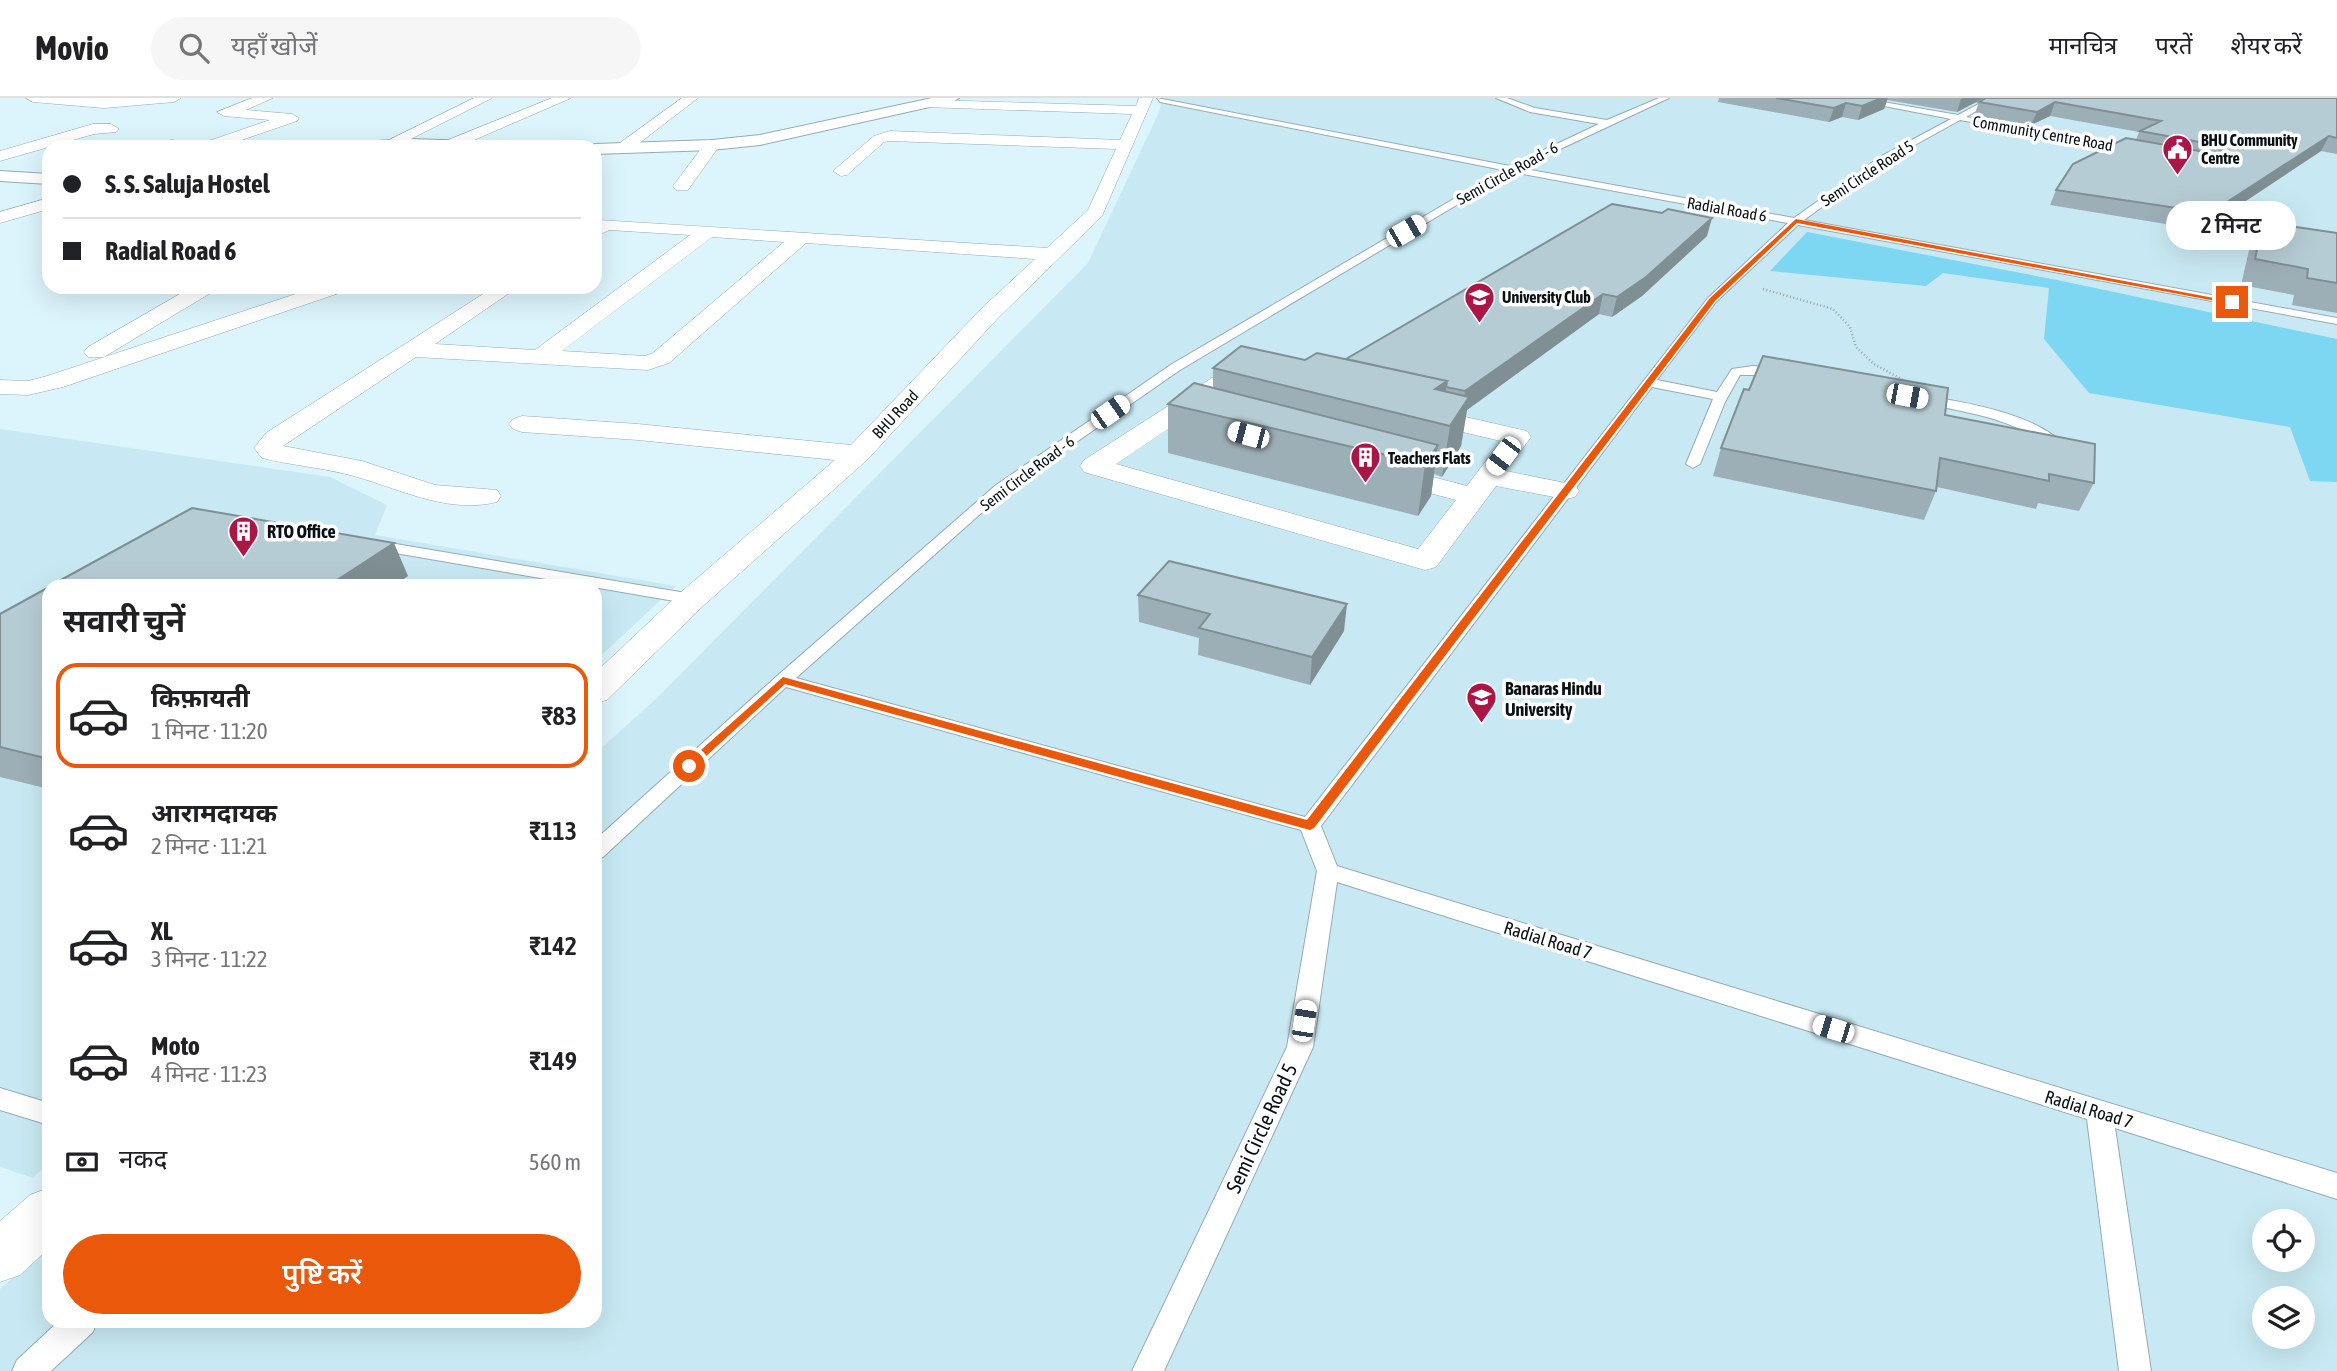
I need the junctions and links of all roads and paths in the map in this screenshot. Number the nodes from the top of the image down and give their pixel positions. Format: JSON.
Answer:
{"nodes":[{"id":1,"x":33,"y":98,"type":"edge"},
{"id":2,"x":174,"y":98,"type":"edge"},
{"id":3,"x":266,"y":98,"type":"edge"},
{"id":4,"x":485,"y":98,"type":"edge"},
{"id":5,"x":564,"y":98,"type":"edge"},
{"id":6,"x":691,"y":98,"type":"edge"},
{"id":7,"x":1500,"y":98,"type":"edge"},
{"id":8,"x":1665,"y":98,"type":"edge"},
{"id":9,"x":1847,"y":98,"type":"edge"},
{"id":10,"x":1995,"y":98,"type":"edge"},
{"id":11,"x":949,"y":101,"type":"edge"},
{"id":12,"x":1149,"y":103,"type":"edge"},
{"id":13,"x":104,"y":104,"type":"junction"},
{"id":14,"x":66,"y":117,"type":"dead end"},
{"id":15,"x":1959,"y":117,"type":"junction"},
{"id":16,"x":1608,"y":123,"type":"junction"},
{"id":17,"x":111,"y":129,"type":"dead end"},
{"id":18,"x":912,"y":135,"type":"junction"},
{"id":19,"x":58,"y":140,"type":"edge"},
{"id":20,"x":227,"y":140,"type":"edge"},
{"id":21,"x":399,"y":140,"type":"edge"},
{"id":22,"x":461,"y":140,"type":"edge"},
{"id":23,"x":42,"y":145,"type":"edge"},
{"id":24,"x":712,"y":145,"type":"junction"},
{"id":25,"x":1126,"y":145,"type":"junction"},
{"id":26,"x":623,"y":148,"type":"junction"},
{"id":27,"x":602,"y":149,"type":"edge"},
{"id":28,"x":2144,"y":151,"type":"edge"},
{"id":29,"x":0,"y":158,"type":"edge"},
{"id":30,"x":42,"y":164,"type":"edge"},
{"id":31,"x":42,"y":166,"type":"edge"},
{"id":32,"x":1511,"y":169,"type":"junction"},
{"id":33,"x":841,"y":171,"type":"dead end"},
{"id":34,"x":6,"y":176,"type":"edge"},
{"id":35,"x":42,"y":179,"type":"edge"},
{"id":36,"x":682,"y":186,"type":"dead end"},
{"id":37,"x":42,"y":205,"type":"edge"},
{"id":38,"x":0,"y":218,"type":"edge"},
{"id":39,"x":1796,"y":221,"type":"junction"},
{"id":40,"x":602,"y":226,"type":"edge"},
{"id":41,"x":707,"y":232,"type":"junction"},
{"id":42,"x":799,"y":239,"type":"junction"},
{"id":43,"x":1049,"y":254,"type":"junction"},
{"id":44,"x":1732,"y":280,"type":"junction"},
{"id":45,"x":195,"y":294,"type":"edge"},
{"id":46,"x":317,"y":294,"type":"edge"},
{"id":47,"x":497,"y":294,"type":"edge"},
{"id":48,"x":2337,"y":321,"type":"edge"},
{"id":49,"x":410,"y":350,"type":"junction"},
{"id":50,"x":538,"y":358,"type":"junction"},
{"id":51,"x":1802,"y":376,"type":"edge"},
{"id":52,"x":63,"y":378,"type":"junction"},
{"id":53,"x":1649,"y":382,"type":"junction"},
{"id":54,"x":0,"y":387,"type":"edge"},
{"id":55,"x":1907,"y":396,"type":"edge"},
{"id":56,"x":1721,"y":397,"type":"junction"},
{"id":57,"x":1933,"y":401,"type":"junction"},
{"id":58,"x":1172,"y":415,"type":"junction"},
{"id":59,"x":1199,"y":422,"type":"edge"},
{"id":60,"x":522,"y":424,"type":"dead end"},
{"id":61,"x":858,"y":454,"type":"junction"},
{"id":62,"x":2068,"y":463,"type":"edge"},
{"id":63,"x":1356,"y":464,"type":"edge"},
{"id":64,"x":1693,"y":464,"type":"dead end"},
{"id":65,"x":1481,"y":486,"type":"junction"},
{"id":66,"x":1565,"y":491,"type":"junction"},
{"id":67,"x":487,"y":496,"type":"dead end"},
{"id":68,"x":353,"y":542,"type":"edge"},
{"id":69,"x":573,"y":579,"type":"edge"},
{"id":70,"x":602,"y":584,"type":"edge"},
{"id":71,"x":692,"y":599,"type":"junction"},
{"id":72,"x":783,"y":680,"type":"junction"},
{"id":73,"x":602,"y":685,"type":"edge"},
{"id":74,"x":1310,"y":825,"type":"junction"},
{"id":75,"x":602,"y":846,"type":"edge"},
{"id":76,"x":1328,"y":871,"type":"junction"},
{"id":77,"x":0,"y":1099,"type":"edge"},
{"id":78,"x":2099,"y":1112,"type":"junction"},
{"id":79,"x":42,"y":1113,"type":"edge"},
{"id":80,"x":2337,"y":1186,"type":"edge"},
{"id":81,"x":42,"y":1219,"type":"edge"},
{"id":82,"x":0,"y":1256,"type":"edge"},
{"id":83,"x":74,"y":1328,"type":"edge"},
{"id":84,"x":28,"y":1371,"type":"edge"},
{"id":85,"x":1148,"y":1371,"type":"edge"},
{"id":86,"x":2135,"y":1371,"type":"edge"}],
"edges":[{"from":1,"to":13,"type":"street"},
{"from":2,"to":13,"type":"street"},
{"from":3,"to":20,"type":"street"},
{"from":4,"to":21,"type":"street"},
{"from":5,"to":22,"type":"street"},
{"from":6,"to":26,"type":"street"},
{"from":7,"to":16,"type":"lane"},
{"from":8,"to":16,"type":"lane","name":"Semi Circle Road - 6"},
{"from":9,"to":15,"type":"lane","name":"Community Centre Road"},
{"from":10,"to":15,"type":"lane","name":"Semi Circle Road 5"},
{"from":11,"to":12,"type":"street"},
{"from":11,"to":18,"type":"street"},
{"from":11,"to":24,"type":"street"},
{"from":12,"to":25,"type":"street","name":"BHU Road"},
{"from":12,"to":32,"type":"lane","name":"Radial Road 6"},
{"from":13,"to":14,"type":"street"},
{"from":15,"to":28,"type":"lane","name":"Community Centre Road"},
{"from":15,"to":39,"type":"lane","name":"Semi Circle Road 5"},
{"from":16,"to":32,"type":"lane","name":"Semi Circle Road - 6"},
{"from":17,"to":19,"type":"street"},
{"from":18,"to":25,"type":"street"},
{"from":18,"to":33,"type":"street"},
{"from":23,"to":29,"type":"street"},
{"from":24,"to":26,"type":"street"},
{"from":24,"to":36,"type":"street"},
{"from":25,"to":43,"type":"street","name":"BHU Road"},
{"from":26,"to":27,"type":"street"},
{"from":29,"to":30,"type":"street"},
{"from":31,"to":34,"type":"street"},
{"from":32,"to":39,"type":"lane","name":"Radial Road 6"},
{"from":32,"to":72,"type":"lane","name":"Semi Circle Road - 6"},
{"from":34,"to":35,"type":"street"},
{"from":37,"to":38,"type":"street"},
{"from":39,"to":44,"type":"lane","name":"Semi Circle Road 5"},
{"from":39,"to":48,"type":"lane","name":"Radial Road 6"},
{"from":40,"to":41,"type":"street"},
{"from":41,"to":42,"type":"street"},
{"from":41,"to":50,"type":"street"},
{"from":42,"to":43,"type":"street"},
{"from":42,"to":50,"type":"street"},
{"from":43,"to":61,"type":"street","name":"BHU Road"},
{"from":44,"to":53,"type":"lane","name":"Semi Circle Road 5"},
{"from":44,"to":57,"type":"path"},
{"from":45,"to":52,"type":"street"},
{"from":46,"to":52,"type":"street"},
{"from":47,"to":49,"type":"street"},
{"from":49,"to":50,"type":"street"},
{"from":49,"to":67,"type":"street"},
{"from":51,"to":56,"type":"lane"},
{"from":52,"to":54,"type":"street"},
{"from":53,"to":56,"type":"lane"},
{"from":53,"to":66,"type":"lane","name":"Semi Circle Road 5"},
{"from":55,"to":57,"type":"lane"},
{"from":56,"to":64,"type":"lane"},
{"from":57,"to":62,"type":"lane"},
{"from":58,"to":59,"type":"street"},
{"from":58,"to":65,"type":"street"},
{"from":58,"to":65,"type":"street"},
{"from":60,"to":61,"type":"street"},
{"from":61,"to":71,"type":"street","name":"BHU Road"},
{"from":63,"to":65,"type":"street"},
{"from":65,"to":66,"type":"street"},
{"from":66,"to":74,"type":"lane","name":"Semi Circle Road 5"},
{"from":68,"to":69,"type":"lane"},
{"from":70,"to":71,"type":"lane"},
{"from":71,"to":73,"type":"street","name":"BHU Road"},
{"from":72,"to":74,"type":"lane"},
{"from":72,"to":75,"type":"lane","name":"Semi Circle Road - 6"},
{"from":74,"to":76,"type":"lane"},
{"from":76,"to":78,"type":"lane","name":"Radial Road 7"},
{"from":76,"to":85,"type":"lane","name":"Semi Circle Road 5"},
{"from":77,"to":79,"type":"lane"},
{"from":78,"to":80,"type":"lane","name":"Radial Road 7"},
{"from":78,"to":86,"type":"lane"},
{"from":81,"to":82,"type":"street"},
{"from":83,"to":84,"type":"lane"}]}
